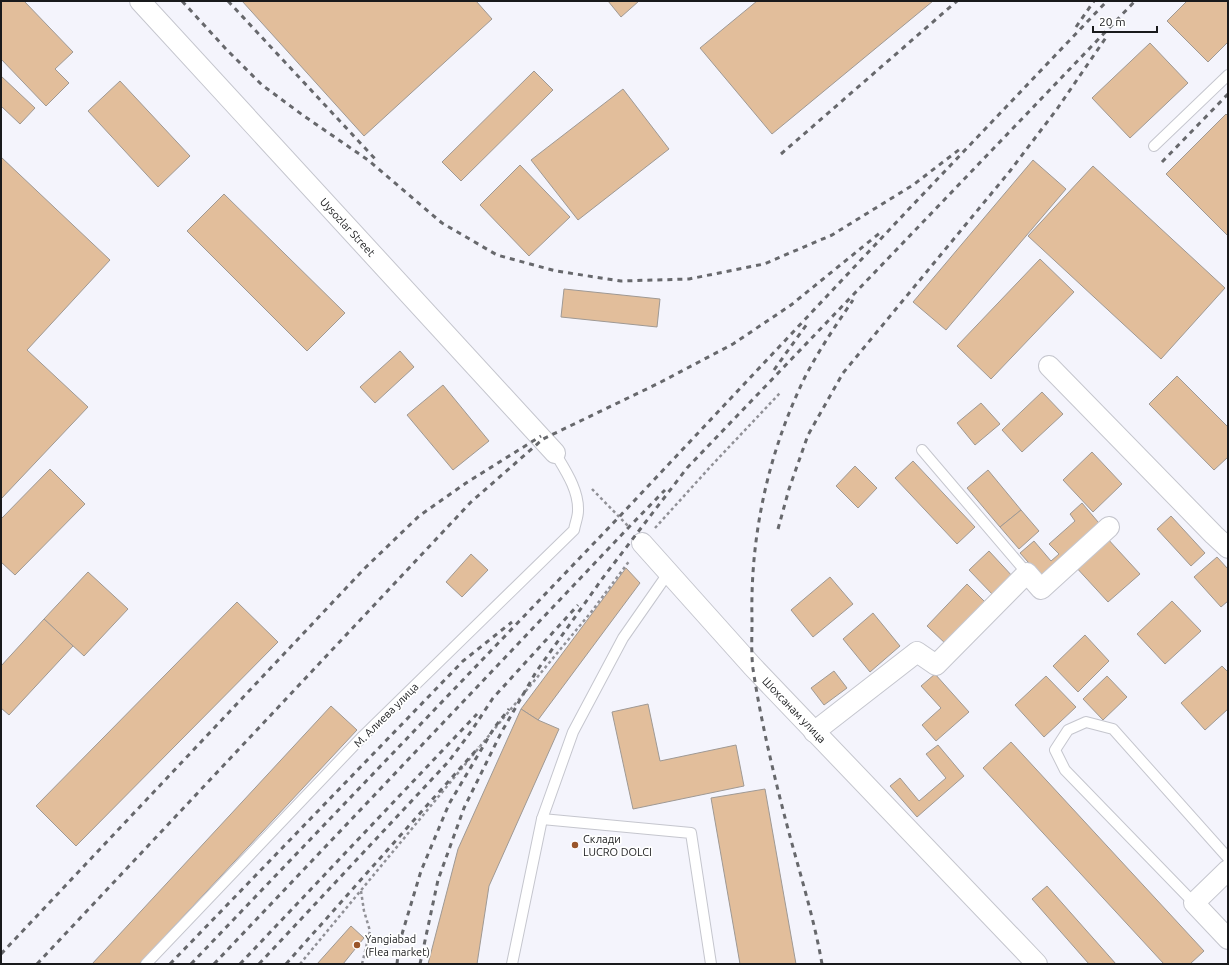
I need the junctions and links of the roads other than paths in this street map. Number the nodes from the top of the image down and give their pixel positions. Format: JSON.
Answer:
{"nodes":[{"id":1,"x":140,"y":1,"type":"edge"},
{"id":2,"x":1228,"y":75,"type":"edge"},
{"id":3,"x":1154,"y":146,"type":"dead end"},
{"id":4,"x":1049,"y":366,"type":"dead end"},
{"id":5,"x":922,"y":450,"type":"dead end"},
{"id":6,"x":555,"y":453,"type":"joint"},
{"id":7,"x":1110,"y":527,"type":"dead end"},
{"id":8,"x":642,"y":543,"type":"road end"},
{"id":9,"x":1228,"y":548,"type":"edge"},
{"id":10,"x":669,"y":572,"type":"junction"},
{"id":11,"x":1027,"y":573,"type":"junction"},
{"id":12,"x":814,"y":732,"type":"junction"},
{"id":13,"x":542,"y":819,"type":"junction"},
{"id":14,"x":1228,"y":858,"type":"edge"},
{"id":15,"x":1228,"y":870,"type":"edge"},
{"id":16,"x":1194,"y":904,"type":"junction"},
{"id":17,"x":1228,"y":939,"type":"edge"},
{"id":18,"x":146,"y":964,"type":"edge"},
{"id":19,"x":512,"y":964,"type":"edge"},
{"id":20,"x":711,"y":964,"type":"edge"},
{"id":21,"x":1037,"y":964,"type":"edge"}],
"edges":[{"from":1,"to":6,"type":"street","name":"Uysozlar Street"},
{"from":2,"to":3,"type":"lane"},
{"from":4,"to":9,"type":"street"},
{"from":5,"to":11,"type":"lane"},
{"from":6,"to":18,"type":"lane","name":"М. Алиева улица"},
{"from":7,"to":11,"type":"street"},
{"from":8,"to":10,"type":"street","name":"Шохсанам улица"},
{"from":10,"to":12,"type":"street","name":"Шохсанам улица"},
{"from":10,"to":13,"type":"lane"},
{"from":11,"to":12,"type":"street"},
{"from":12,"to":21,"type":"street","name":"Шохсанам улица"},
{"from":13,"to":19,"type":"lane"},
{"from":13,"to":20,"type":"lane"},
{"from":14,"to":16,"type":"lane"},
{"from":15,"to":16,"type":"street"},
{"from":16,"to":17,"type":"street"}]}
